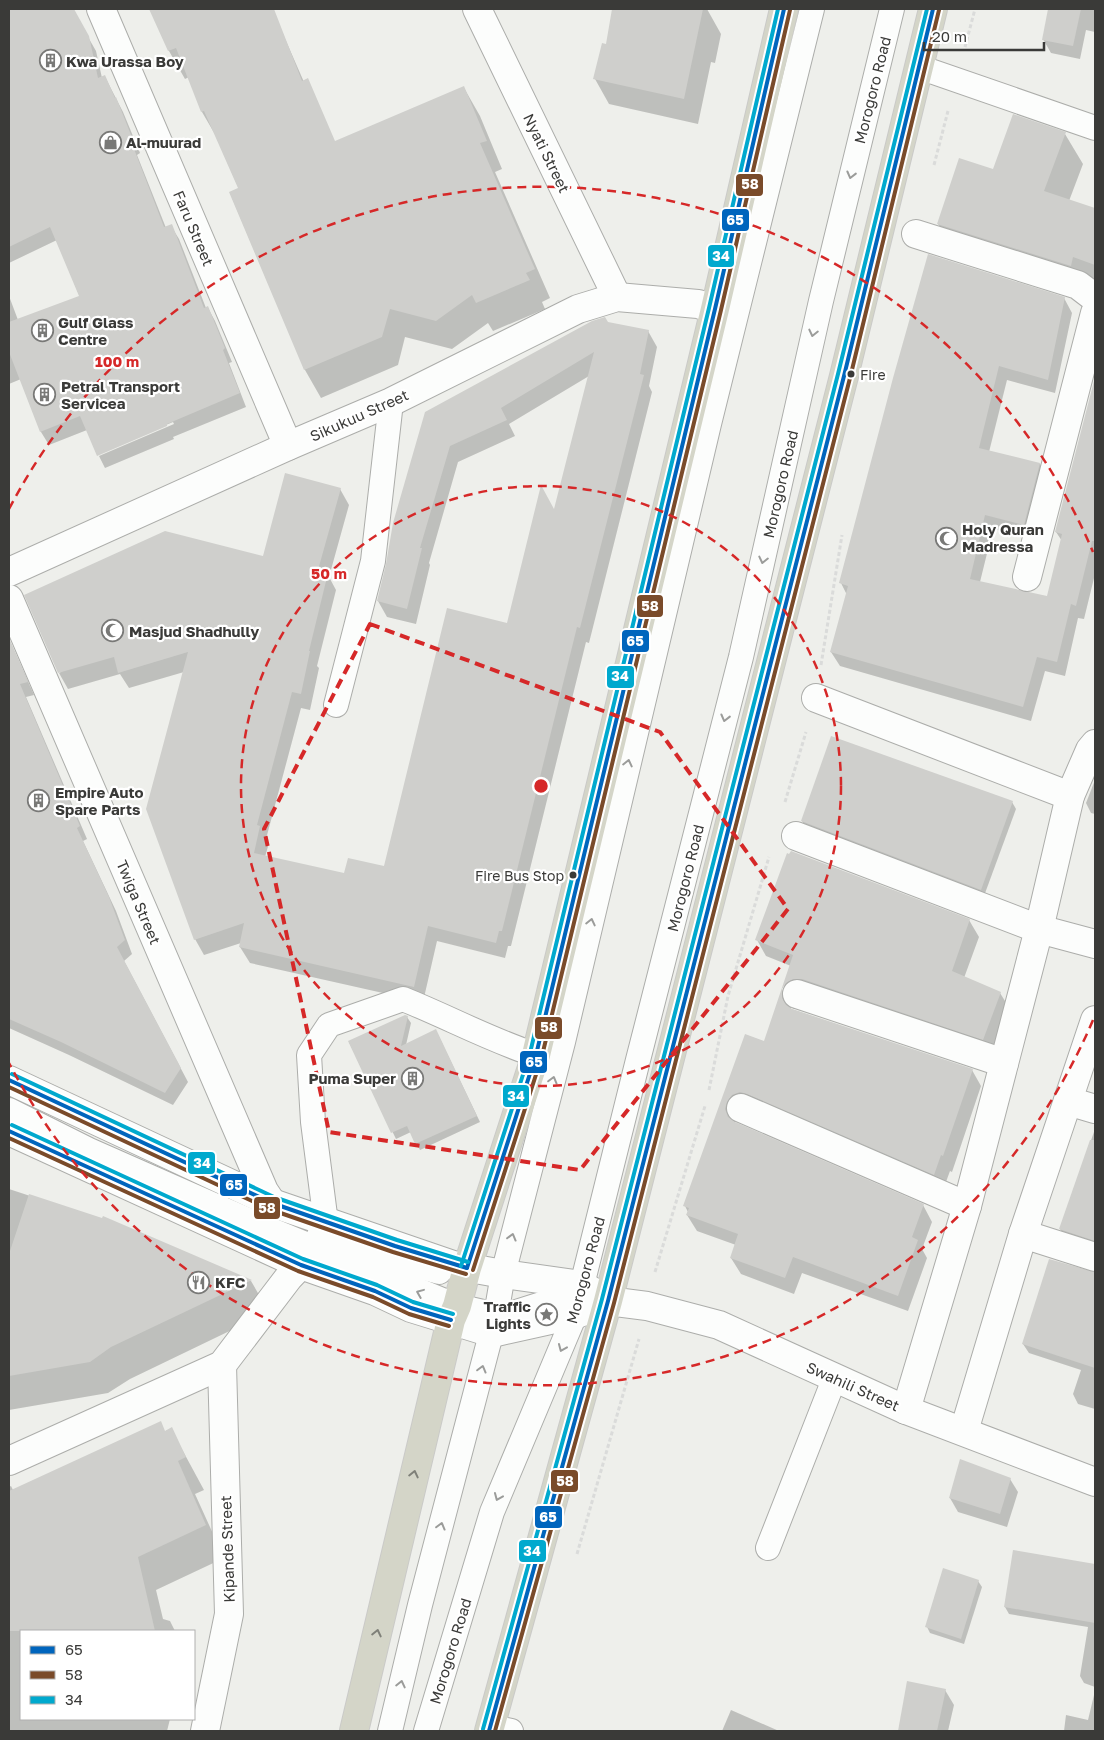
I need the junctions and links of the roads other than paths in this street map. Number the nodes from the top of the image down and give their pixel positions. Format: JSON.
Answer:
{"nodes":[{"id":1,"x":101,"y":9,"type":"edge"},
{"id":2,"x":477,"y":9,"type":"edge"},
{"id":3,"x":784,"y":9,"type":"edge"},
{"id":4,"x":812,"y":9,"type":"edge"},
{"id":5,"x":892,"y":9,"type":"edge"},
{"id":6,"x":933,"y":9,"type":"edge"},
{"id":7,"x":919,"y":67,"type":"junction"},
{"id":8,"x":1095,"y":128,"type":"edge"},
{"id":9,"x":916,"y":234,"type":"dead end"},
{"id":10,"x":617,"y":297,"type":"junction"},
{"id":11,"x":1095,"y":298,"type":"edge"},
{"id":12,"x":715,"y":309,"type":"junction"},
{"id":13,"x":1095,"y":313,"type":"edge"},
{"id":14,"x":391,"y":402,"type":"junction"},
{"id":15,"x":288,"y":446,"type":"junction"},
{"id":16,"x":9,"y":572,"type":"edge"},
{"id":17,"x":1027,"y":577,"type":"dead end"},
{"id":18,"x":9,"y":600,"type":"edge"},
{"id":19,"x":816,"y":698,"type":"road end"},
{"id":20,"x":336,"y":704,"type":"dead end"},
{"id":21,"x":1095,"y":744,"type":"edge"},
{"id":22,"x":1070,"y":796,"type":"junction"},
{"id":23,"x":796,"y":836,"type":"dead end"},
{"id":24,"x":1039,"y":929,"type":"junction"},
{"id":25,"x":1095,"y":944,"type":"edge"},
{"id":26,"x":797,"y":994,"type":"dead end"},
{"id":27,"x":1095,"y":1020,"type":"edge"},
{"id":28,"x":536,"y":1055,"type":"junction"},
{"id":29,"x":1004,"y":1063,"type":"junction"},
{"id":30,"x":9,"y":1080,"type":"edge"},
{"id":31,"x":9,"y":1096,"type":"edge"},
{"id":32,"x":1068,"y":1101,"type":"junction"},
{"id":33,"x":741,"y":1108,"type":"dead end"},
{"id":34,"x":1095,"y":1109,"type":"edge"},
{"id":35,"x":9,"y":1110,"type":"edge"},
{"id":36,"x":9,"y":1131,"type":"edge"},
{"id":37,"x":272,"y":1203,"type":"junction"},
{"id":38,"x":967,"y":1206,"type":"junction"},
{"id":39,"x":1023,"y":1234,"type":"junction"},
{"id":40,"x":316,"y":1243,"type":"junction"},
{"id":41,"x":1095,"y":1256,"type":"edge"},
{"id":42,"x":466,"y":1274,"type":"junction"},
{"id":43,"x":502,"y":1280,"type":"junction"},
{"id":44,"x":582,"y":1286,"type":"junction"},
{"id":45,"x":608,"y":1301,"type":"junction"},
{"id":46,"x":454,"y":1313,"type":"junction"},
{"id":47,"x":577,"y":1314,"type":"junction"},
{"id":48,"x":494,"y":1324,"type":"junction"},
{"id":49,"x":222,"y":1365,"type":"junction"},
{"id":50,"x":835,"y":1377,"type":"junction"},
{"id":51,"x":906,"y":1410,"type":"junction"},
{"id":52,"x":964,"y":1430,"type":"junction"},
{"id":53,"x":9,"y":1461,"type":"edge"},
{"id":54,"x":1095,"y":1482,"type":"edge"},
{"id":55,"x":768,"y":1548,"type":"dead end"},
{"id":56,"x":497,"y":1730,"type":"edge"},
{"id":57,"x":205,"y":1731,"type":"edge"},
{"id":58,"x":354,"y":1731,"type":"edge"},
{"id":59,"x":390,"y":1731,"type":"edge"},
{"id":60,"x":426,"y":1731,"type":"edge"}],
"edges":[{"from":1,"to":15,"type":"street","name":"Faru Street"},
{"from":2,"to":10,"type":"street","name":"Nyati Street"},
{"from":3,"to":12,"type":"highway"},
{"from":43,"to":4,"type":"lane","one_way":true},
{"from":5,"to":44,"type":"lane","name":"Morogoro Road","one_way":true},
{"from":6,"to":7,"type":"highway","name":"Morogoro Road"},
{"from":7,"to":8,"type":"lane"},
{"from":7,"to":45,"type":"highway","name":"Morogoro Road"},
{"from":9,"to":11,"type":"street"},
{"from":10,"to":12,"type":"street","name":"Sikukuu Street"},
{"from":10,"to":14,"type":"street","name":"Sikukuu Street"},
{"from":12,"to":28,"type":"highway"},
{"from":13,"to":17,"type":"street"},
{"from":14,"to":15,"type":"street","name":"Sikukuu Street"},
{"from":14,"to":20,"type":"lane"},
{"from":15,"to":16,"type":"street","name":"Sikukuu Street"},
{"from":18,"to":37,"type":"street","name":"Twiga Street"},
{"from":19,"to":22,"type":"street"},
{"from":21,"to":22,"type":"street"},
{"from":22,"to":24,"type":"street"},
{"from":23,"to":24,"type":"street"},
{"from":24,"to":25,"type":"street"},
{"from":24,"to":29,"type":"street"},
{"from":26,"to":29,"type":"street"},
{"from":27,"to":32,"type":"street"},
{"from":28,"to":40,"type":"lane"},
{"from":28,"to":42,"type":"highway"},
{"from":29,"to":38,"type":"street"},
{"from":30,"to":37,"type":"street"},
{"from":31,"to":40,"type":"lane"},
{"from":32,"to":34,"type":"street"},
{"from":32,"to":39,"type":"street"},
{"from":33,"to":38,"type":"street"},
{"from":35,"to":40,"type":"lane"},
{"from":36,"to":40,"type":"street"},
{"from":37,"to":40,"type":"street"},
{"from":38,"to":51,"type":"street"},
{"from":39,"to":41,"type":"street"},
{"from":39,"to":52,"type":"street"},
{"from":40,"to":42,"type":"street"},
{"from":46,"to":40,"type":"street","one_way":true},
{"from":40,"to":49,"type":"street"},
{"from":42,"to":43,"type":"street"},
{"from":42,"to":46,"type":"highway"},
{"from":43,"to":44,"type":"street"},
{"from":43,"to":48,"type":"lane"},
{"from":44,"to":45,"type":"street"},
{"from":44,"to":47,"type":"lane","name":"Morogoro Road"},
{"from":44,"to":48,"type":"lane"},
{"from":45,"to":47,"type":"street"},
{"from":45,"to":50,"type":"street","name":"Swahili Street"},
{"from":45,"to":56,"type":"highway","name":"Morogoro Road"},
{"from":46,"to":48,"type":"street"},
{"from":58,"to":46,"type":"highway","one_way":true},
{"from":47,"to":48,"type":"street"},
{"from":47,"to":60,"type":"lane","name":"Morogoro Road","one_way":true},
{"from":59,"to":48,"type":"lane","one_way":true},
{"from":49,"to":53,"type":"street"},
{"from":49,"to":57,"type":"street","name":"Kipande Street"},
{"from":50,"to":51,"type":"street","name":"Swahili Street"},
{"from":50,"to":55,"type":"lane"},
{"from":51,"to":52,"type":"street","name":"Swahili Street"},
{"from":52,"to":54,"type":"street","name":"Swahili Street"}]}
